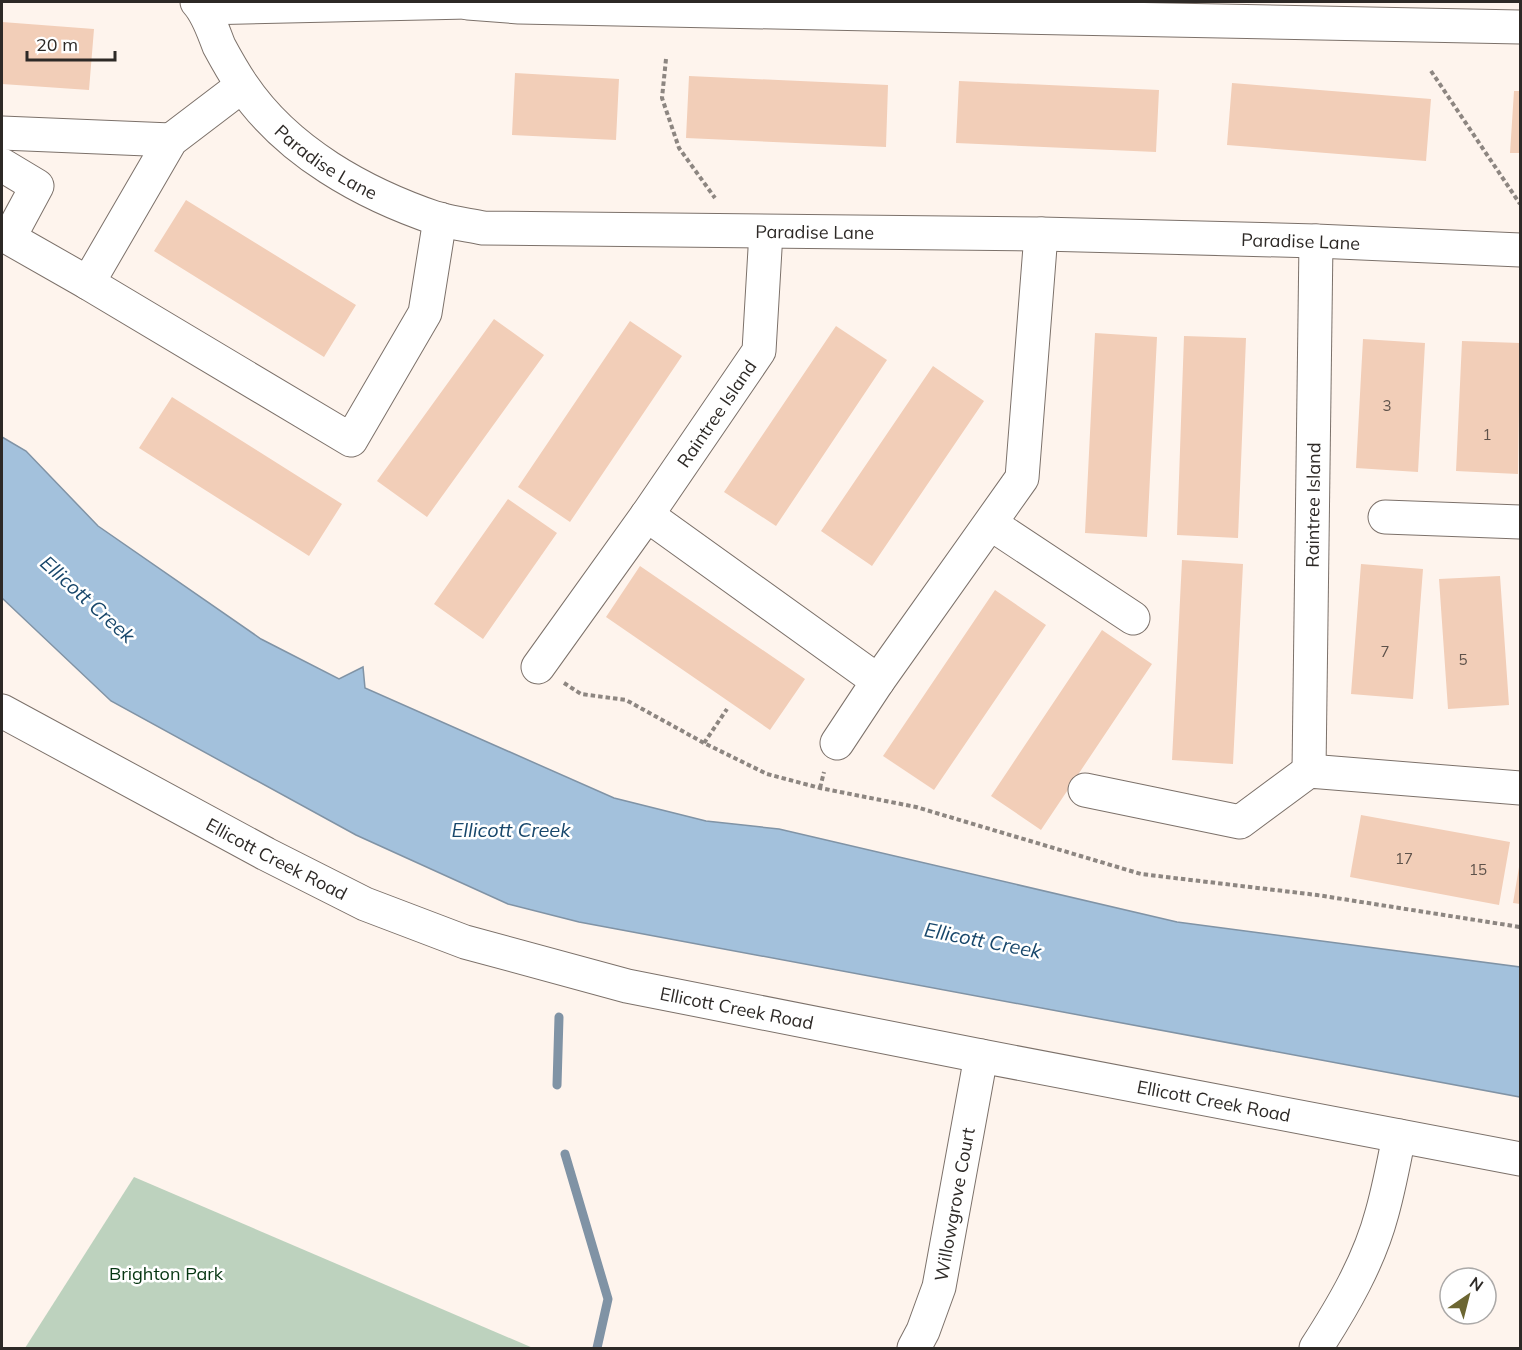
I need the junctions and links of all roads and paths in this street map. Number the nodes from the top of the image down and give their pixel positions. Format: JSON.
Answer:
{"nodes":[{"id":1,"x":468,"y":2,"type":"edge"},
{"id":2,"x":200,"y":5,"type":"edge"},
{"id":3,"x":1521,"y":27,"type":"edge"},
{"id":4,"x":666,"y":59,"type":"dead end"},
{"id":5,"x":1431,"y":71,"type":"dead end"},
{"id":6,"x":242,"y":86,"type":"junction"},
{"id":7,"x":2,"y":133,"type":"edge"},
{"id":8,"x":171,"y":140,"type":"junction"},
{"id":9,"x":2,"y":165,"type":"edge"},
{"id":10,"x":722,"y":203,"type":"dead end"},
{"id":11,"x":1521,"y":204,"type":"edge"},
{"id":12,"x":440,"y":219,"type":"junction"},
{"id":13,"x":765,"y":232,"type":"junction"},
{"id":14,"x":1041,"y":234,"type":"junction"},
{"id":15,"x":1316,"y":241,"type":"junction"},
{"id":16,"x":1521,"y":250,"type":"edge"},
{"id":17,"x":88,"y":283,"type":"junction"},
{"id":18,"x":647,"y":515,"type":"junction"},
{"id":19,"x":1385,"y":518,"type":"dead end"},
{"id":20,"x":1521,"y":522,"type":"edge"},
{"id":21,"x":991,"y":524,"type":"junction"},
{"id":22,"x":1132,"y":618,"type":"dead end"},
{"id":23,"x":538,"y":667,"type":"joint"},
{"id":24,"x":878,"y":681,"type":"junction"},
{"id":25,"x":727,"y":709,"type":"dead end"},
{"id":26,"x":2,"y":711,"type":"edge"},
{"id":27,"x":704,"y":743,"type":"junction"},
{"id":28,"x":837,"y":743,"type":"dead end"},
{"id":29,"x":1310,"y":771,"type":"junction"},
{"id":30,"x":1521,"y":788,"type":"edge"},
{"id":31,"x":1084,"y":790,"type":"dead end"},
{"id":32,"x":1521,"y":927,"type":"edge"},
{"id":33,"x":981,"y":1056,"type":"junction"},
{"id":34,"x":1399,"y":1136,"type":"junction"},
{"id":35,"x":1521,"y":1159,"type":"edge"},
{"id":36,"x":914,"y":1348,"type":"edge"},
{"id":37,"x":1316,"y":1348,"type":"edge"}],
"edges":[{"from":1,"to":2,"type":"street"},
{"from":1,"to":3,"type":"street"},
{"from":2,"to":6,"type":"street","name":"Paradise Lane"},
{"from":4,"to":10,"type":"path"},
{"from":5,"to":11,"type":"path"},
{"from":6,"to":8,"type":"street"},
{"from":6,"to":12,"type":"street","name":"Paradise Lane"},
{"from":7,"to":8,"type":"street"},
{"from":8,"to":17,"type":"street"},
{"from":9,"to":17,"type":"street"},
{"from":12,"to":13,"type":"street","name":"Paradise Lane"},
{"from":12,"to":17,"type":"street"},
{"from":13,"to":14,"type":"street","name":"Paradise Lane"},
{"from":13,"to":18,"type":"street","name":"Raintree Island"},
{"from":14,"to":15,"type":"street","name":"Paradise Lane"},
{"from":14,"to":21,"type":"street"},
{"from":15,"to":16,"type":"street","name":"Paradise Lane"},
{"from":15,"to":29,"type":"street","name":"Raintree Island"},
{"from":18,"to":23,"type":"street","name":"Raintree Island"},
{"from":18,"to":24,"type":"street"},
{"from":19,"to":20,"type":"street"},
{"from":21,"to":22,"type":"street"},
{"from":21,"to":24,"type":"street"},
{"from":23,"to":27,"type":"path"},
{"from":24,"to":28,"type":"street"},
{"from":25,"to":27,"type":"path"},
{"from":26,"to":33,"type":"street","name":"Ellicott Creek Road"},
{"from":27,"to":32,"type":"path"},
{"from":29,"to":30,"type":"street"},
{"from":29,"to":31,"type":"street"},
{"from":33,"to":34,"type":"street","name":"Ellicott Creek Road"},
{"from":33,"to":36,"type":"street","name":"Willowgrove Court"},
{"from":34,"to":35,"type":"street","name":"Ellicott Creek Road"},
{"from":34,"to":37,"type":"street"}]}
